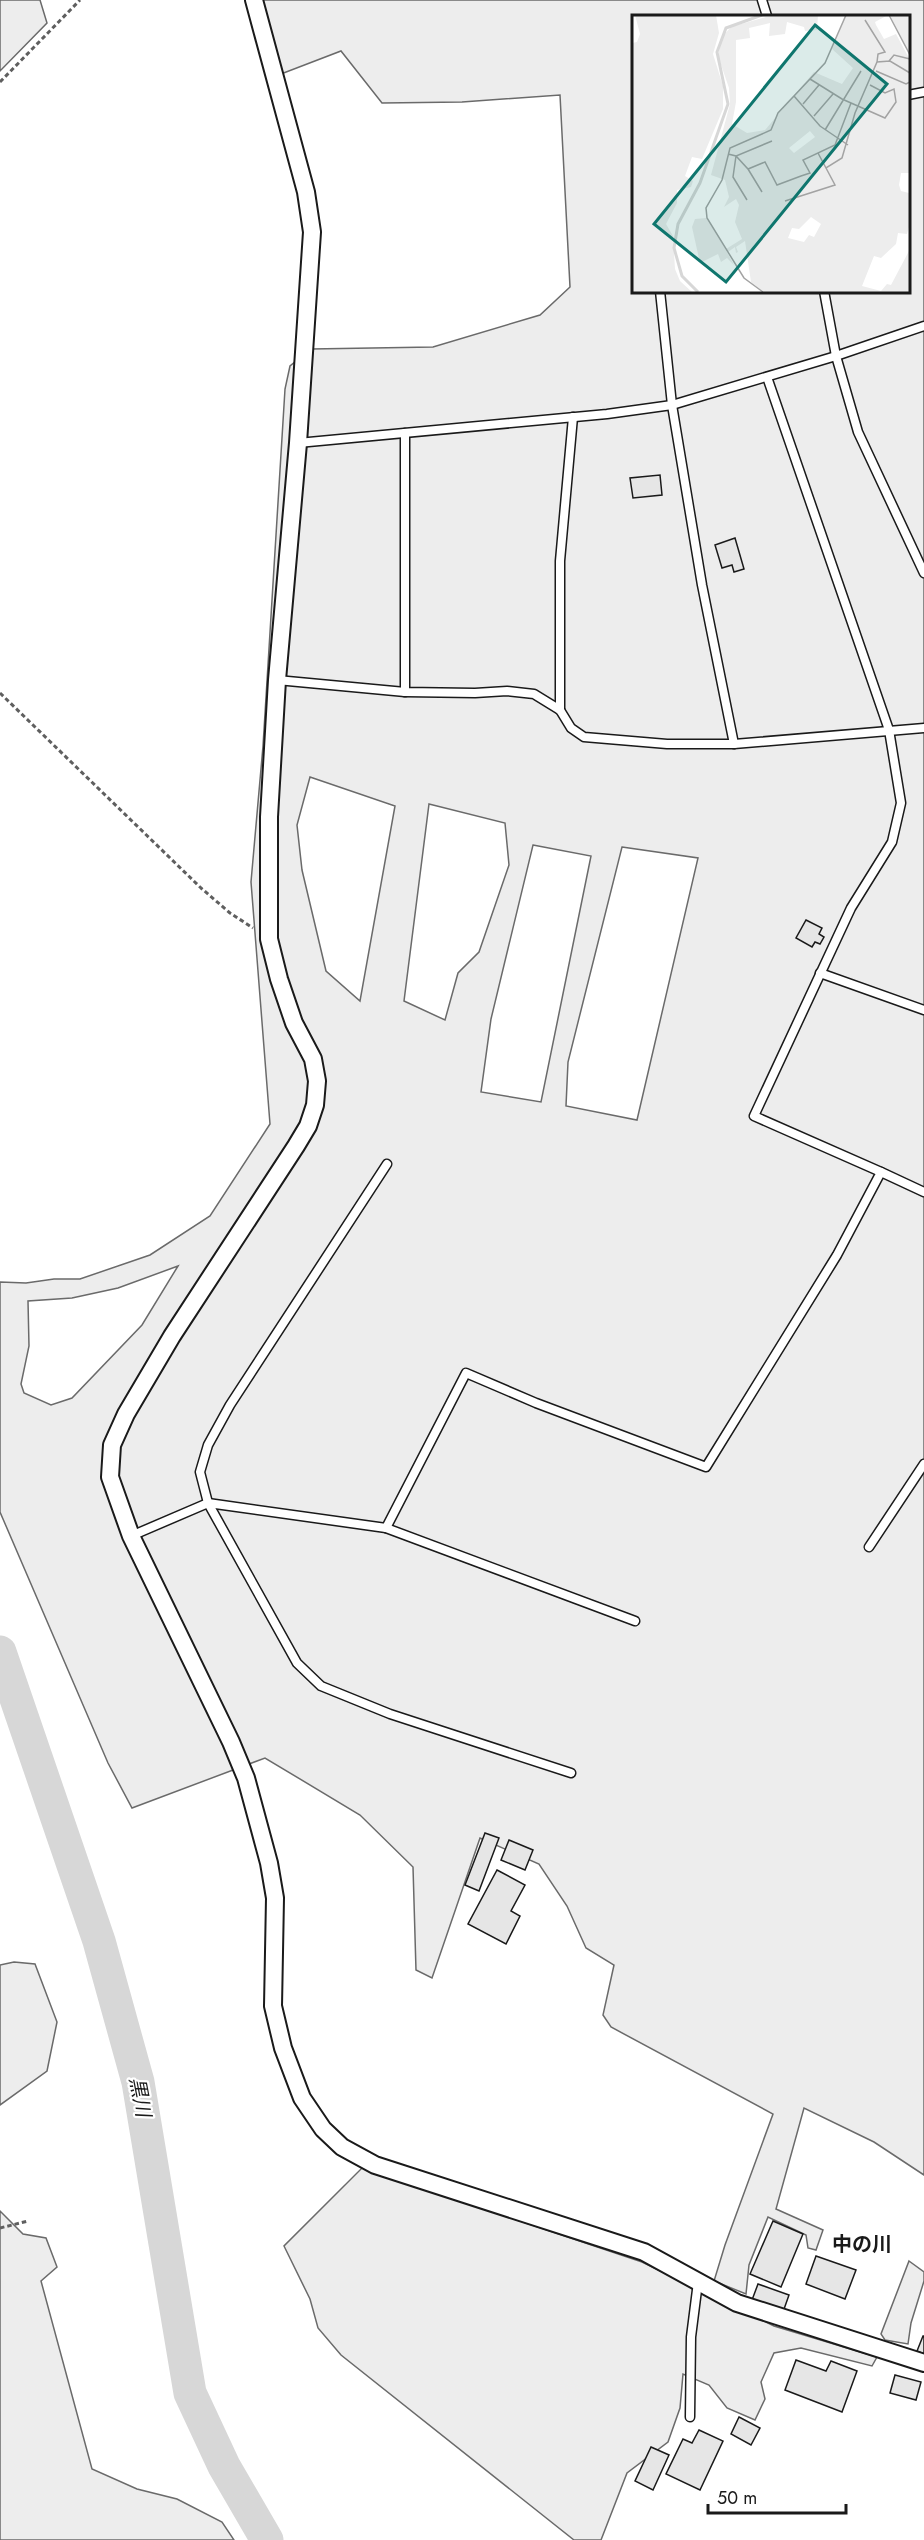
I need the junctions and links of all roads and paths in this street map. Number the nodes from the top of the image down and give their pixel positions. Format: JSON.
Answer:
{"nodes":[{"id":1,"x":80,"y":0,"type":"edge"},
{"id":2,"x":254,"y":0,"type":"edge"},
{"id":3,"x":762,"y":0,"type":"edge"},
{"id":4,"x":767,"y":15,"type":"edge"},
{"id":5,"x":0,"y":82,"type":"edge"},
{"id":6,"x":924,"y":92,"type":"edge"},
{"id":7,"x":909,"y":95,"type":"edge"},
{"id":8,"x":660,"y":292,"type":"edge"},
{"id":9,"x":824,"y":292,"type":"edge"},
{"id":10,"x":924,"y":326,"type":"edge"},
{"id":11,"x":836,"y":357,"type":"junction"},
{"id":12,"x":767,"y":377,"type":"junction"},
{"id":13,"x":672,"y":405,"type":"junction"},
{"id":14,"x":573,"y":417,"type":"junction"},
{"id":15,"x":405,"y":433,"type":"junction"},
{"id":16,"x":298,"y":443,"type":"junction"},
{"id":17,"x":924,"y":573,"type":"edge"},
{"id":18,"x":277,"y":680,"type":"junction"},
{"id":19,"x":405,"y":692,"type":"junction"},
{"id":20,"x":0,"y":693,"type":"edge"},
{"id":21,"x":560,"y":710,"type":"junction"},
{"id":22,"x":924,"y":728,"type":"edge"},
{"id":23,"x":889,"y":730,"type":"junction"},
{"id":24,"x":734,"y":744,"type":"junction"},
{"id":25,"x":269,"y":939,"type":"junction"},
{"id":26,"x":820,"y":973,"type":"junction"},
{"id":27,"x":924,"y":1010,"type":"edge"},
{"id":28,"x":387,"y":1164,"type":"dead end"},
{"id":29,"x":881,"y":1172,"type":"junction"},
{"id":30,"x":924,"y":1192,"type":"edge"},
{"id":31,"x":924,"y":1464,"type":"edge"},
{"id":32,"x":208,"y":1503,"type":"junction"},
{"id":33,"x":386,"y":1528,"type":"junction"},
{"id":34,"x":131,"y":1536,"type":"junction"},
{"id":35,"x":869,"y":1547,"type":"dead end"},
{"id":36,"x":635,"y":1621,"type":"dead end"},
{"id":37,"x":571,"y":1773,"type":"dead end"},
{"id":38,"x":28,"y":2221,"type":"dead end"},
{"id":39,"x":0,"y":2228,"type":"edge"},
{"id":40,"x":698,"y":2282,"type":"junction"},
{"id":41,"x":924,"y":2363,"type":"edge"},
{"id":42,"x":690,"y":2418,"type":"dead end"}],
"edges":[{"from":1,"to":5,"type":"path"},
{"from":2,"to":16,"type":"street"},
{"from":3,"to":4,"type":"lane"},
{"from":6,"to":7,"type":"lane"},
{"from":8,"to":13,"type":"lane"},
{"from":9,"to":11,"type":"lane"},
{"from":10,"to":11,"type":"lane"},
{"from":11,"to":12,"type":"lane"},
{"from":11,"to":17,"type":"lane"},
{"from":12,"to":13,"type":"lane"},
{"from":12,"to":23,"type":"lane"},
{"from":13,"to":14,"type":"lane"},
{"from":13,"to":24,"type":"lane"},
{"from":14,"to":15,"type":"lane"},
{"from":14,"to":21,"type":"lane"},
{"from":15,"to":16,"type":"lane"},
{"from":15,"to":19,"type":"lane"},
{"from":16,"to":18,"type":"street"},
{"from":18,"to":19,"type":"lane"},
{"from":18,"to":25,"type":"street"},
{"from":19,"to":21,"type":"lane"},
{"from":20,"to":25,"type":"path"},
{"from":21,"to":24,"type":"lane"},
{"from":22,"to":23,"type":"lane"},
{"from":23,"to":24,"type":"lane"},
{"from":23,"to":26,"type":"lane"},
{"from":25,"to":34,"type":"street"},
{"from":26,"to":27,"type":"lane"},
{"from":26,"to":29,"type":"lane"},
{"from":28,"to":32,"type":"lane"},
{"from":29,"to":30,"type":"lane"},
{"from":29,"to":33,"type":"lane"},
{"from":31,"to":35,"type":"lane"},
{"from":32,"to":33,"type":"lane"},
{"from":32,"to":34,"type":"lane"},
{"from":32,"to":37,"type":"lane"},
{"from":33,"to":36,"type":"lane"},
{"from":34,"to":40,"type":"street"},
{"from":38,"to":39,"type":"path"},
{"from":40,"to":41,"type":"street"},
{"from":40,"to":42,"type":"lane"}]}
